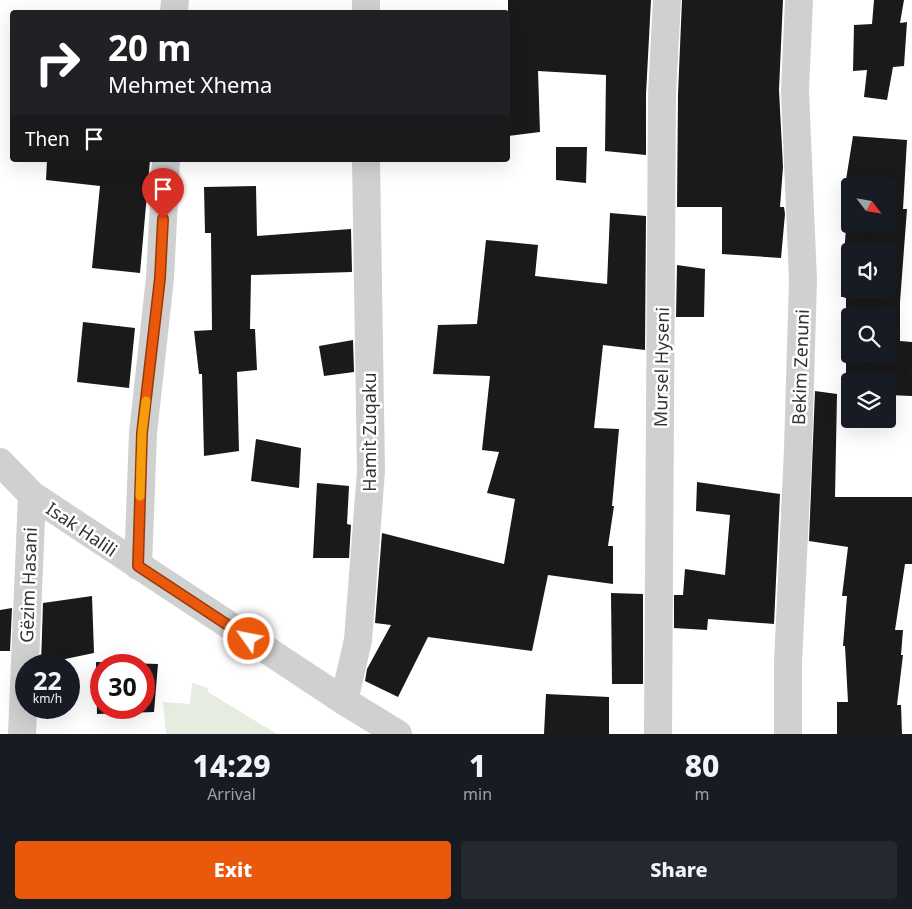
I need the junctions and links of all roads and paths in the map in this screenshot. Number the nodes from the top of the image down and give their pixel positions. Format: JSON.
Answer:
{"nodes":[{"id":1,"x":667,"y":0,"type":"edge"},
{"id":2,"x":799,"y":0,"type":"edge"},
{"id":3,"x":166,"y":162,"type":"edge"},
{"id":4,"x":366,"y":162,"type":"edge"},
{"id":5,"x":0,"y":462,"type":"edge"},
{"id":6,"x":32,"y":495,"type":"junction"},
{"id":7,"x":138,"y":566,"type":"junction"},
{"id":8,"x":344,"y":701,"type":"junction"},
{"id":9,"x":22,"y":734,"type":"edge"},
{"id":10,"x":398,"y":734,"type":"edge"},
{"id":11,"x":658,"y":734,"type":"edge"},
{"id":12,"x":788,"y":734,"type":"edge"}],
"edges":[{"from":1,"to":11,"type":"street","name":"Mursel Hyseni"},
{"from":2,"to":12,"type":"street","name":"Bekim Zenuni"},
{"from":3,"to":7,"type":"street"},
{"from":4,"to":8,"type":"street","name":"Hamit Zuqaku"},
{"from":5,"to":6,"type":"street","name":"Isak Halili"},
{"from":6,"to":7,"type":"street","name":"Isak Halili"},
{"from":6,"to":9,"type":"street","name":"Gëzim Hasani"},
{"from":7,"to":8,"type":"street","name":"Isak Halili"},
{"from":8,"to":10,"type":"street","name":"Isak Halili"}]}
